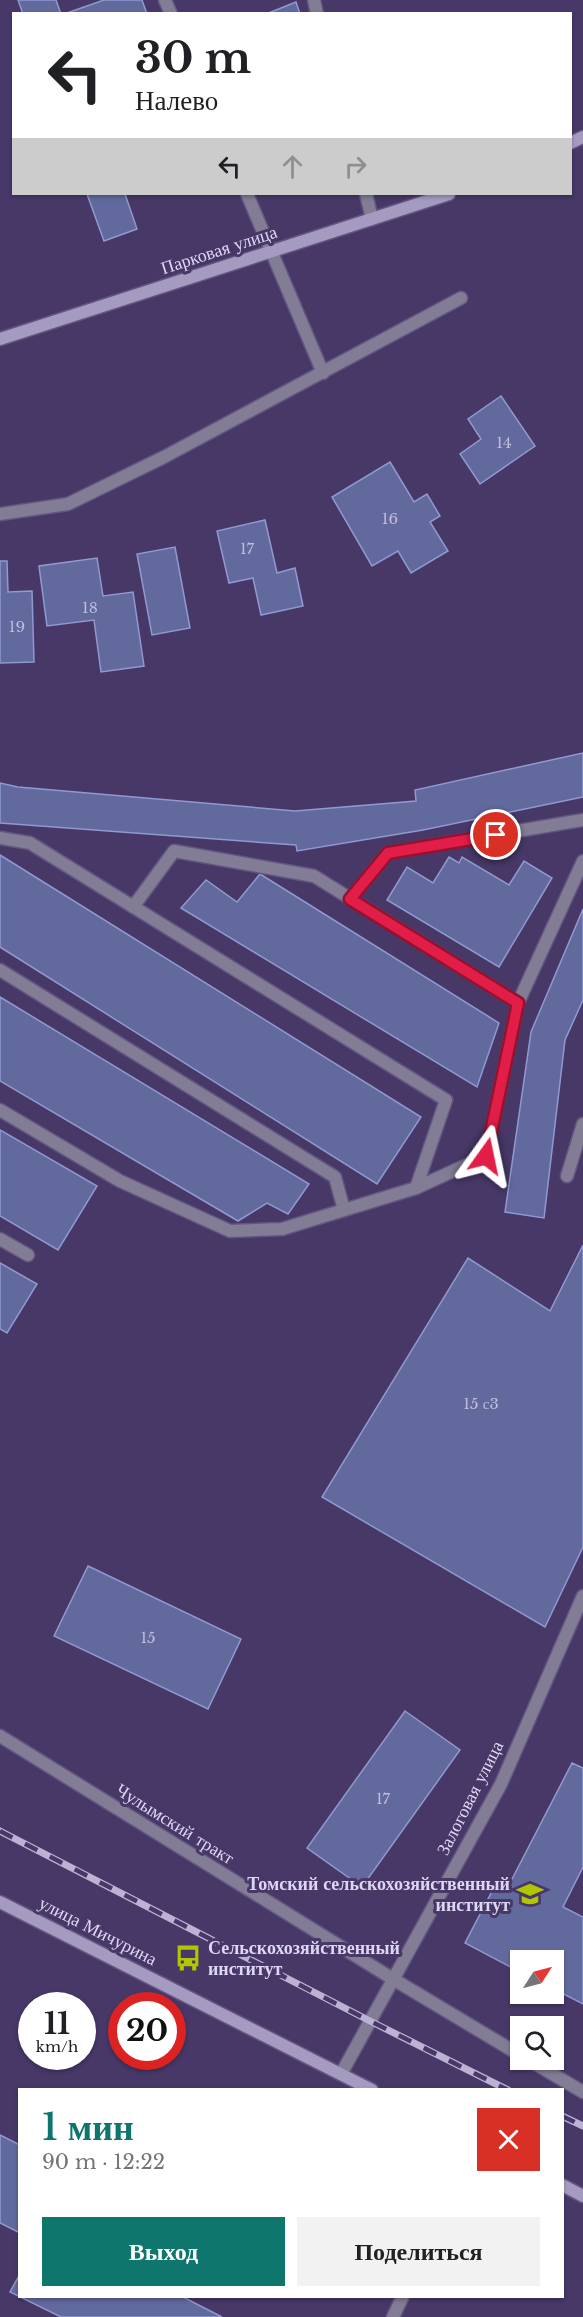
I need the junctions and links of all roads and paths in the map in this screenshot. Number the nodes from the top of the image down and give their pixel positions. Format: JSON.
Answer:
{"nodes":[{"id":1,"x":247,"y":195,"type":"edge"},
{"id":2,"x":366,"y":195,"type":"edge"},
{"id":3,"x":446,"y":195,"type":"edge"},
{"id":4,"x":372,"y":219,"type":"junction"},
{"id":5,"x":271,"y":252,"type":"junction"},
{"id":6,"x":461,"y":298,"type":"dead end"},
{"id":7,"x":0,"y":339,"type":"edge"},
{"id":8,"x":323,"y":373,"type":"junction"},
{"id":9,"x":0,"y":513,"type":"edge"},
{"id":10,"x":583,"y":820,"type":"edge"},
{"id":11,"x":0,"y":838,"type":"edge"},
{"id":12,"x":583,"y":861,"type":"edge"},
{"id":13,"x":350,"y":899,"type":"junction"},
{"id":14,"x":133,"y":907,"type":"junction"},
{"id":15,"x":0,"y":970,"type":"edge"},
{"id":16,"x":518,"y":1003,"type":"junction"},
{"id":17,"x":0,"y":1110,"type":"edge"},
{"id":18,"x":583,"y":1124,"type":"edge"},
{"id":19,"x":567,"y":1176,"type":"dead end"},
{"id":20,"x":416,"y":1188,"type":"junction"},
{"id":21,"x":344,"y":1210,"type":"junction"},
{"id":22,"x":0,"y":1239,"type":"edge"},
{"id":23,"x":28,"y":1255,"type":"dead end"},
{"id":24,"x":583,"y":1596,"type":"edge"},
{"id":25,"x":0,"y":1736,"type":"edge"},
{"id":26,"x":0,"y":1902,"type":"edge"},
{"id":27,"x":393,"y":1979,"type":"junction"},
{"id":28,"x":510,"y":2049,"type":"edge"},
{"id":29,"x":546,"y":2070,"type":"edge"},
{"id":30,"x":341,"y":2074,"type":"junction"},
{"id":31,"x":368,"y":2088,"type":"edge"},
{"id":32,"x":583,"y":2092,"type":"edge"},
{"id":33,"x":564,"y":2186,"type":"edge"},
{"id":34,"x":583,"y":2196,"type":"edge"},
{"id":35,"x":402,"y":2298,"type":"edge"},
{"id":36,"x":393,"y":2317,"type":"edge"}],
"edges":[{"from":1,"to":5,"type":"street"},
{"from":2,"to":4,"type":"street"},
{"from":3,"to":4,"type":"street","name":"Парковая улица"},
{"from":4,"to":5,"type":"street","name":"Парковая улица"},
{"from":5,"to":7,"type":"street","name":"Парковая улица"},
{"from":5,"to":8,"type":"street"},
{"from":6,"to":8,"type":"street"},
{"from":8,"to":9,"type":"street"},
{"from":10,"to":13,"type":"street"},
{"from":11,"to":14,"type":"street"},
{"from":12,"to":16,"type":"street"},
{"from":13,"to":14,"type":"street"},
{"from":13,"to":16,"type":"street"},
{"from":14,"to":20,"type":"street"},
{"from":15,"to":21,"type":"street"},
{"from":16,"to":20,"type":"street"},
{"from":17,"to":21,"type":"street"},
{"from":18,"to":19,"type":"street"},
{"from":20,"to":21,"type":"street"},
{"from":22,"to":23,"type":"street"},
{"from":24,"to":27,"type":"street","name":"Залоговая улица"},
{"from":25,"to":27,"type":"street","name":"Чулымский тракт"},
{"from":26,"to":30,"type":"street","name":"улица Мичурина"},
{"from":27,"to":28,"type":"street","name":"Чулымский тракт"},
{"from":27,"to":30,"type":"street","name":"Залоговая улица"},
{"from":29,"to":32,"type":"street"},
{"from":30,"to":31,"type":"street","name":"улица Мичурина"},
{"from":33,"to":34,"type":"street"},
{"from":35,"to":36,"type":"street"}]}
